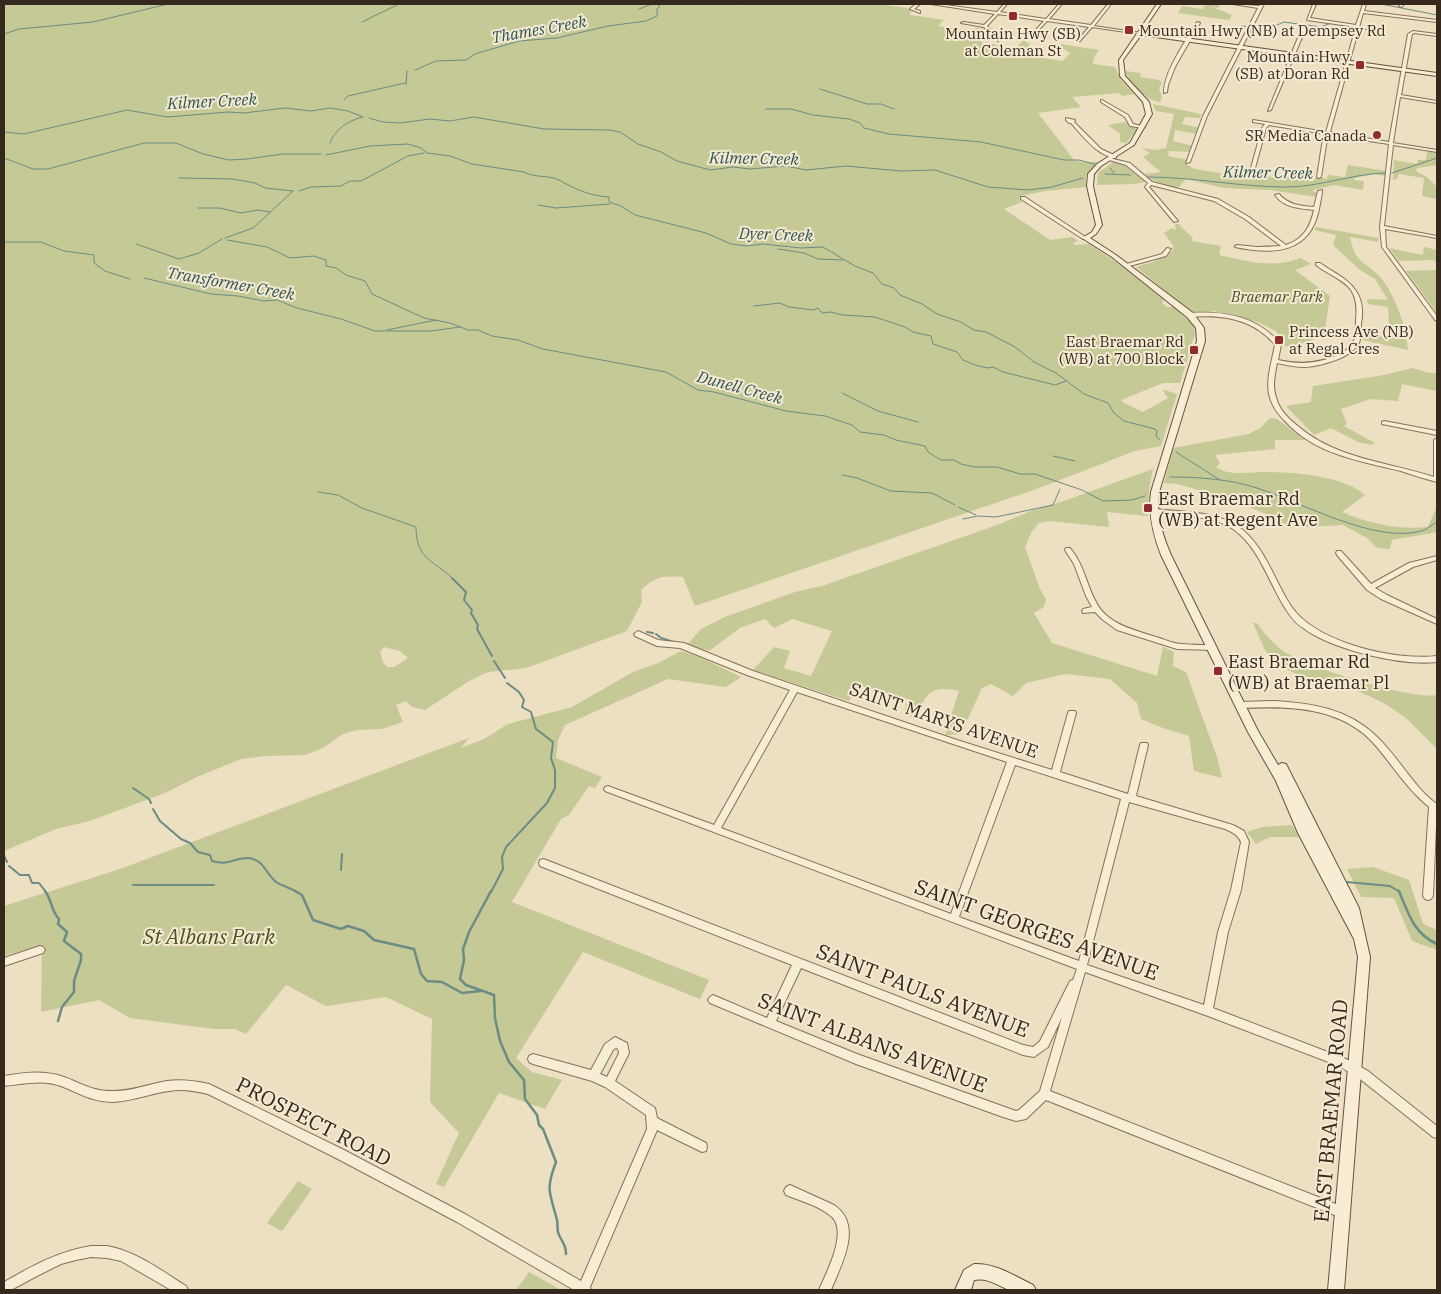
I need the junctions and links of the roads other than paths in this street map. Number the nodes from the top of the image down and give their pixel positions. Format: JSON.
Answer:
{"nodes":[{"id":1,"x":918,"y":4,"type":"edge"},
{"id":2,"x":933,"y":4,"type":"edge"},
{"id":3,"x":1006,"y":4,"type":"edge"},
{"id":4,"x":1061,"y":4,"type":"edge"},
{"id":5,"x":1110,"y":4,"type":"edge"},
{"id":6,"x":1159,"y":4,"type":"edge"},
{"id":7,"x":1235,"y":4,"type":"edge"},
{"id":8,"x":1314,"y":4,"type":"edge"},
{"id":9,"x":1364,"y":4,"type":"edge"},
{"id":10,"x":948,"y":5,"type":"edge"},
{"id":11,"x":1261,"y":5,"type":"edge"},
{"id":12,"x":919,"y":12,"type":"dead end"},
{"id":13,"x":1362,"y":12,"type":"junction"},
{"id":14,"x":997,"y":13,"type":"junction"},
{"id":15,"x":1046,"y":20,"type":"junction"},
{"id":16,"x":1437,"y":21,"type":"edge"},
{"id":17,"x":963,"y":23,"type":"dead end"},
{"id":18,"x":1198,"y":23,"type":"dead end"},
{"id":19,"x":985,"y":26,"type":"junction"},
{"id":20,"x":1092,"y":26,"type":"junction"},
{"id":21,"x":1357,"y":26,"type":"junction"},
{"id":22,"x":1304,"y":28,"type":"dead end"},
{"id":23,"x":1139,"y":33,"type":"junction"},
{"id":24,"x":1033,"y":35,"type":"dead end"},
{"id":25,"x":1437,"y":35,"type":"edge"},
{"id":26,"x":998,"y":40,"type":"dead end"},
{"id":27,"x":1080,"y":40,"type":"dead end"},
{"id":28,"x":1188,"y":40,"type":"junction"},
{"id":29,"x":1242,"y":47,"type":"junction"},
{"id":30,"x":1294,"y":54,"type":"junction"},
{"id":31,"x":1346,"y":62,"type":"junction"},
{"id":32,"x":1404,"y":70,"type":"junction"},
{"id":33,"x":1437,"y":74,"type":"edge"},
{"id":34,"x":1166,"y":92,"type":"dead end"},
{"id":35,"x":1399,"y":96,"type":"junction"},
{"id":36,"x":1098,"y":99,"type":"dead end"},
{"id":37,"x":1437,"y":102,"type":"edge"},
{"id":38,"x":1269,"y":110,"type":"dead end"},
{"id":39,"x":1072,"y":122,"type":"dead end"},
{"id":40,"x":1254,"y":122,"type":"dead end"},
{"id":41,"x":1267,"y":124,"type":"junction"},
{"id":42,"x":1143,"y":127,"type":"junction"},
{"id":43,"x":1327,"y":134,"type":"junction"},
{"id":44,"x":1391,"y":144,"type":"junction"},
{"id":45,"x":1437,"y":151,"type":"edge"},
{"id":46,"x":1112,"y":158,"type":"junction"},
{"id":47,"x":1188,"y":162,"type":"dead end"},
{"id":48,"x":1253,"y":168,"type":"dead end"},
{"id":49,"x":1319,"y":177,"type":"dead end"},
{"id":50,"x":1150,"y":182,"type":"junction"},
{"id":51,"x":1320,"y":191,"type":"dead end"},
{"id":52,"x":1277,"y":195,"type":"dead end"},
{"id":53,"x":1023,"y":198,"type":"dead end"},
{"id":54,"x":1316,"y":209,"type":"junction"},
{"id":55,"x":1176,"y":221,"type":"dead end"},
{"id":56,"x":1382,"y":227,"type":"junction"},
{"id":57,"x":1437,"y":237,"type":"edge"},
{"id":58,"x":1085,"y":238,"type":"junction"},
{"id":59,"x":1237,"y":246,"type":"dead end"},
{"id":60,"x":1286,"y":247,"type":"junction"},
{"id":61,"x":1169,"y":249,"type":"dead end"},
{"id":62,"x":1318,"y":264,"type":"dead end"},
{"id":63,"x":1126,"y":265,"type":"junction"},
{"id":64,"x":1190,"y":315,"type":"junction"},
{"id":65,"x":1437,"y":319,"type":"edge"},
{"id":66,"x":1275,"y":361,"type":"junction"},
{"id":67,"x":1384,"y":423,"type":"dead end"},
{"id":68,"x":1437,"y":433,"type":"edge"},
{"id":69,"x":1437,"y":440,"type":"edge"},
{"id":70,"x":1437,"y":479,"type":"edge"},
{"id":71,"x":1154,"y":511,"type":"junction"},
{"id":72,"x":1068,"y":550,"type":"dead end"},
{"id":73,"x":1339,"y":552,"type":"dead end"},
{"id":74,"x":1437,"y":558,"type":"edge"},
{"id":75,"x":1370,"y":588,"type":"junction"},
{"id":76,"x":1097,"y":609,"type":"junction"},
{"id":77,"x":1086,"y":611,"type":"dead end"},
{"id":78,"x":1437,"y":622,"type":"edge"},
{"id":79,"x":638,"y":634,"type":"dead end"},
{"id":80,"x":1213,"y":648,"type":"junction"},
{"id":81,"x":1437,"y":659,"type":"edge"},
{"id":82,"x":795,"y":688,"type":"junction"},
{"id":83,"x":1244,"y":710,"type":"junction"},
{"id":84,"x":1072,"y":713,"type":"dead end"},
{"id":85,"x":1144,"y":745,"type":"dead end"},
{"id":86,"x":1012,"y":761,"type":"junction"},
{"id":87,"x":1055,"y":774,"type":"junction"},
{"id":88,"x":608,"y":789,"type":"dead end"},
{"id":89,"x":1128,"y":798,"type":"junction"},
{"id":90,"x":1435,"y":807,"type":"edge"},
{"id":91,"x":716,"y":829,"type":"junction"},
{"id":92,"x":543,"y":863,"type":"dead end"},
{"id":93,"x":1428,"y":896,"type":"dead end"},
{"id":94,"x":954,"y":918,"type":"junction"},
{"id":95,"x":40,"y":950,"type":"dead end"},
{"id":96,"x":4,"y":962,"type":"edge"},
{"id":97,"x":798,"y":963,"type":"junction"},
{"id":98,"x":1080,"y":970,"type":"junction"},
{"id":99,"x":713,"y":1000,"type":"dead end"},
{"id":100,"x":1208,"y":1011,"type":"junction"},
{"id":101,"x":770,"y":1023,"type":"junction"},
{"id":102,"x":533,"y":1059,"type":"dead end"},
{"id":103,"x":1354,"y":1069,"type":"junction"},
{"id":104,"x":593,"y":1076,"type":"junction"},
{"id":105,"x":4,"y":1081,"type":"edge"},
{"id":106,"x":609,"y":1083,"type":"junction"},
{"id":107,"x":1044,"y":1094,"type":"junction"},
{"id":108,"x":651,"y":1121,"type":"junction"},
{"id":109,"x":1437,"y":1133,"type":"edge"},
{"id":110,"x":702,"y":1147,"type":"dead end"},
{"id":111,"x":790,"y":1191,"type":"dead end"},
{"id":112,"x":1342,"y":1212,"type":"junction"},
{"id":113,"x":4,"y":1288,"type":"edge"},
{"id":114,"x":182,"y":1290,"type":"edge"},
{"id":115,"x":584,"y":1290,"type":"edge"},
{"id":116,"x":825,"y":1290,"type":"edge"},
{"id":117,"x":963,"y":1290,"type":"edge"},
{"id":118,"x":1028,"y":1290,"type":"edge"},
{"id":119,"x":1336,"y":1290,"type":"edge"}],
"edges":[{"from":1,"to":12,"type":"street"},
{"from":2,"to":10,"type":"street"},
{"from":3,"to":14,"type":"street"},
{"from":4,"to":15,"type":"street"},
{"from":5,"to":20,"type":"street"},
{"from":6,"to":23,"type":"street"},
{"from":7,"to":11,"type":"street"},
{"from":8,"to":21,"type":"street"},
{"from":9,"to":13,"type":"street"},
{"from":10,"to":14,"type":"street"},
{"from":11,"to":29,"type":"street"},
{"from":13,"to":16,"type":"street"},
{"from":13,"to":21,"type":"street"},
{"from":14,"to":15,"type":"street"},
{"from":14,"to":19,"type":"street"},
{"from":15,"to":20,"type":"street"},
{"from":15,"to":24,"type":"street"},
{"from":17,"to":19,"type":"street"},
{"from":18,"to":28,"type":"street"},
{"from":19,"to":26,"type":"street"},
{"from":20,"to":23,"type":"street"},
{"from":20,"to":27,"type":"street"},
{"from":21,"to":31,"type":"street"},
{"from":22,"to":30,"type":"street"},
{"from":23,"to":28,"type":"street"},
{"from":23,"to":42,"type":"street"},
{"from":25,"to":32,"type":"street"},
{"from":28,"to":29,"type":"street"},
{"from":28,"to":34,"type":"street"},
{"from":29,"to":30,"type":"street"},
{"from":29,"to":47,"type":"street"},
{"from":30,"to":31,"type":"street"},
{"from":30,"to":38,"type":"street"},
{"from":31,"to":32,"type":"street"},
{"from":31,"to":43,"type":"street"},
{"from":32,"to":33,"type":"street"},
{"from":32,"to":35,"type":"street"},
{"from":35,"to":37,"type":"street"},
{"from":35,"to":44,"type":"street"},
{"from":36,"to":42,"type":"street"},
{"from":39,"to":46,"type":"street"},
{"from":40,"to":41,"type":"street"},
{"from":41,"to":43,"type":"street"},
{"from":41,"to":48,"type":"street"},
{"from":42,"to":46,"type":"street"},
{"from":43,"to":44,"type":"street"},
{"from":43,"to":49,"type":"street"},
{"from":44,"to":45,"type":"street"},
{"from":44,"to":56,"type":"street"},
{"from":46,"to":50,"type":"street"},
{"from":46,"to":58,"type":"street"},
{"from":50,"to":55,"type":"street"},
{"from":50,"to":60,"type":"street"},
{"from":51,"to":54,"type":"street"},
{"from":52,"to":54,"type":"street"},
{"from":53,"to":58,"type":"street","name":"EAST BRAEMAR ROAD"},
{"from":54,"to":60,"type":"street"},
{"from":56,"to":57,"type":"street"},
{"from":56,"to":65,"type":"street"},
{"from":58,"to":63,"type":"street","name":"EAST BRAEMAR ROAD"},
{"from":59,"to":60,"type":"street"},
{"from":61,"to":63,"type":"street"},
{"from":62,"to":66,"type":"street"},
{"from":63,"to":64,"type":"street","name":"EAST BRAEMAR ROAD"},
{"from":64,"to":66,"type":"street"},
{"from":64,"to":71,"type":"street","name":"EAST BRAEMAR ROAD"},
{"from":66,"to":70,"type":"street"},
{"from":67,"to":68,"type":"street"},
{"from":69,"to":70,"type":"street"},
{"from":71,"to":80,"type":"street","name":"EAST BRAEMAR ROAD"},
{"from":71,"to":81,"type":"street"},
{"from":72,"to":76,"type":"street"},
{"from":73,"to":75,"type":"street"},
{"from":74,"to":75,"type":"street"},
{"from":75,"to":78,"type":"street"},
{"from":76,"to":77,"type":"street"},
{"from":76,"to":80,"type":"street"},
{"from":79,"to":82,"type":"street","name":"SAINT MARYS AVENUE"},
{"from":80,"to":83,"type":"street","name":"EAST BRAEMAR ROAD"},
{"from":82,"to":86,"type":"street","name":"SAINT MARYS AVENUE"},
{"from":82,"to":91,"type":"street"},
{"from":83,"to":90,"type":"street"},
{"from":83,"to":103,"type":"street","name":"EAST BRAEMAR ROAD"},
{"from":84,"to":87,"type":"street"},
{"from":85,"to":89,"type":"street"},
{"from":86,"to":87,"type":"street","name":"SAINT MARYS AVENUE"},
{"from":86,"to":94,"type":"street"},
{"from":87,"to":89,"type":"street","name":"SAINT MARYS AVENUE"},
{"from":88,"to":91,"type":"street","name":"SAINT GEORGES AVENUE"},
{"from":89,"to":98,"type":"street"},
{"from":89,"to":100,"type":"street","name":"SAINT MARYS AVENUE"},
{"from":90,"to":93,"type":"street"},
{"from":91,"to":94,"type":"street","name":"SAINT GEORGES AVENUE"},
{"from":92,"to":97,"type":"street","name":"SAINT PAULS AVENUE"},
{"from":94,"to":98,"type":"street","name":"SAINT GEORGES AVENUE"},
{"from":95,"to":96,"type":"street"},
{"from":97,"to":98,"type":"street","name":"SAINT PAULS AVENUE"},
{"from":97,"to":101,"type":"street","name":"SAINT PAULS AVENUE"},
{"from":98,"to":100,"type":"street","name":"SAINT GEORGES AVENUE"},
{"from":98,"to":107,"type":"street"},
{"from":99,"to":101,"type":"street","name":"SAINT ALBANS AVENUE"},
{"from":100,"to":103,"type":"street","name":"SAINT GEORGES AVENUE"},
{"from":101,"to":107,"type":"street","name":"SAINT ALBANS AVENUE"},
{"from":102,"to":104,"type":"street"},
{"from":103,"to":109,"type":"street","name":"SAINT GEORGES AVENUE"},
{"from":103,"to":112,"type":"street","name":"EAST BRAEMAR ROAD"},
{"from":104,"to":106,"type":"street"},
{"from":104,"to":106,"type":"street"},
{"from":105,"to":115,"type":"street","name":"PROSPECT ROAD"},
{"from":106,"to":108,"type":"street"},
{"from":107,"to":112,"type":"street"},
{"from":108,"to":110,"type":"street"},
{"from":108,"to":115,"type":"street"},
{"from":111,"to":116,"type":"street"},
{"from":112,"to":119,"type":"street","name":"EAST BRAEMAR ROAD"},
{"from":113,"to":114,"type":"street"},
{"from":117,"to":118,"type":"street"}]}
